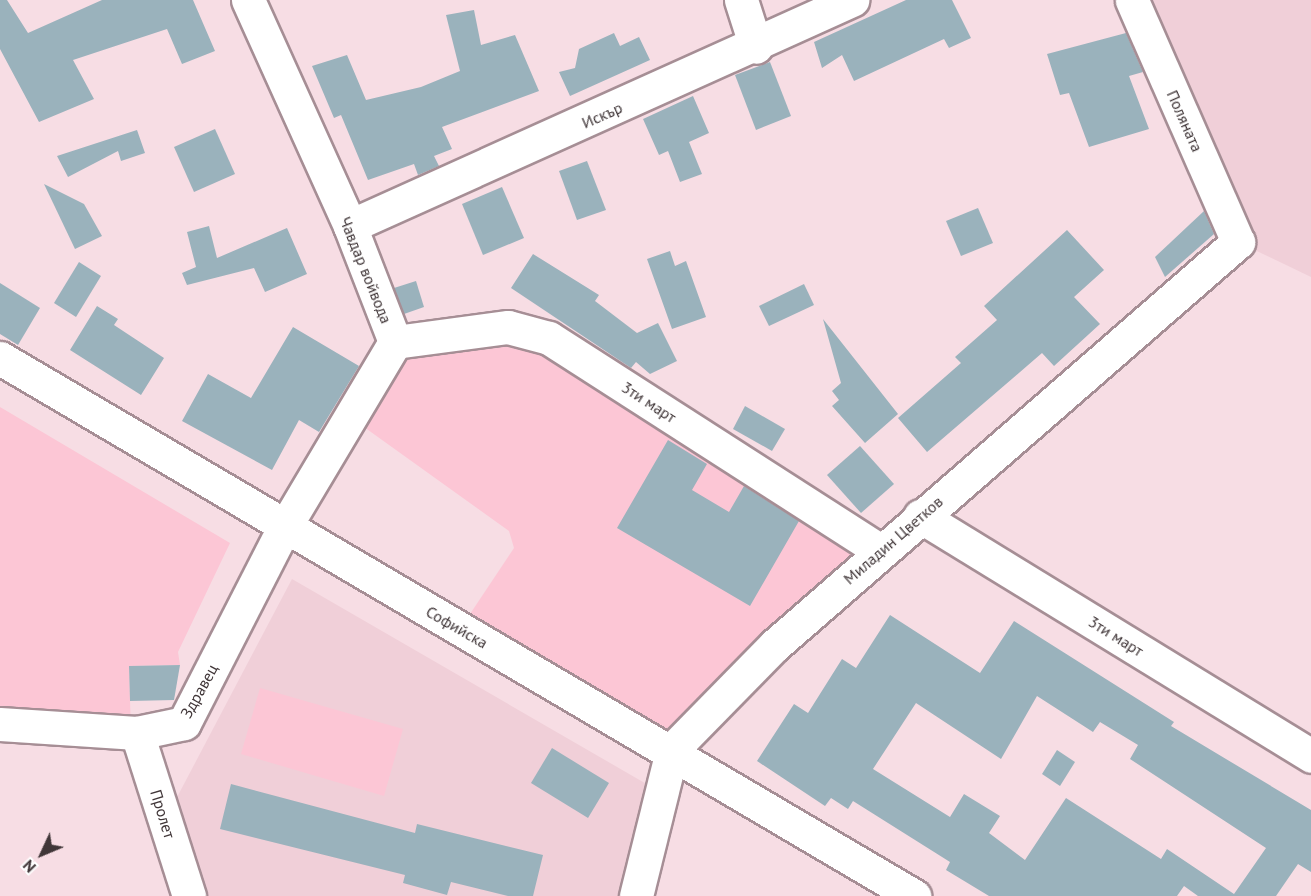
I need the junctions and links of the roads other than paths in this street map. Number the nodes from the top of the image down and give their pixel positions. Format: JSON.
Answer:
{"nodes":[{"id":1,"x":248,"y":0,"type":"edge"},
{"id":2,"x":741,"y":0,"type":"edge"},
{"id":3,"x":852,"y":0,"type":"edge"},
{"id":4,"x":1132,"y":0,"type":"edge"},
{"id":5,"x":756,"y":47,"type":"junction"},
{"id":6,"x":350,"y":226,"type":"junction"},
{"id":7,"x":1238,"y":242,"type":"joint"},
{"id":8,"x":395,"y":342,"type":"junction"},
{"id":9,"x":0,"y":358,"type":"edge"},
{"id":10,"x":920,"y":516,"type":"junction"},
{"id":11,"x":284,"y":528,"type":"junction"},
{"id":12,"x":881,"y":551,"type":"junction"},
{"id":13,"x":0,"y":724,"type":"edge"},
{"id":14,"x":137,"y":733,"type":"junction"},
{"id":15,"x":672,"y":750,"type":"junction"},
{"id":16,"x":1311,"y":756,"type":"edge"},
{"id":17,"x":189,"y":896,"type":"edge"},
{"id":18,"x":636,"y":896,"type":"edge"},
{"id":19,"x":914,"y":896,"type":"edge"}],
"edges":[{"from":1,"to":6,"type":"street","name":"Чавдар войвода"},
{"from":2,"to":5,"type":"street"},
{"from":3,"to":5,"type":"street","name":"Искър"},
{"from":4,"to":7,"type":"street","name":"Поляната"},
{"from":5,"to":6,"type":"street","name":"Искър"},
{"from":6,"to":8,"type":"street","name":"Чавдар войвода"},
{"from":7,"to":10,"type":"street","name":"Миладин Цветков"},
{"from":8,"to":11,"type":"street","name":"Чавдар войвода"},
{"from":8,"to":12,"type":"street","name":"3ти март"},
{"from":9,"to":11,"type":"street","name":"Софийска"},
{"from":10,"to":12,"type":"street","name":"Миладин Цветков"},
{"from":10,"to":16,"type":"street","name":"3ти март"},
{"from":11,"to":14,"type":"street","name":"Здравец"},
{"from":11,"to":15,"type":"street","name":"Софийска"},
{"from":12,"to":15,"type":"street","name":"Миладин Цветков"},
{"from":13,"to":14,"type":"street","name":"Здравец"},
{"from":14,"to":17,"type":"street","name":"Пролет"},
{"from":15,"to":18,"type":"street"},
{"from":15,"to":19,"type":"street","name":"Софийска"}]}
